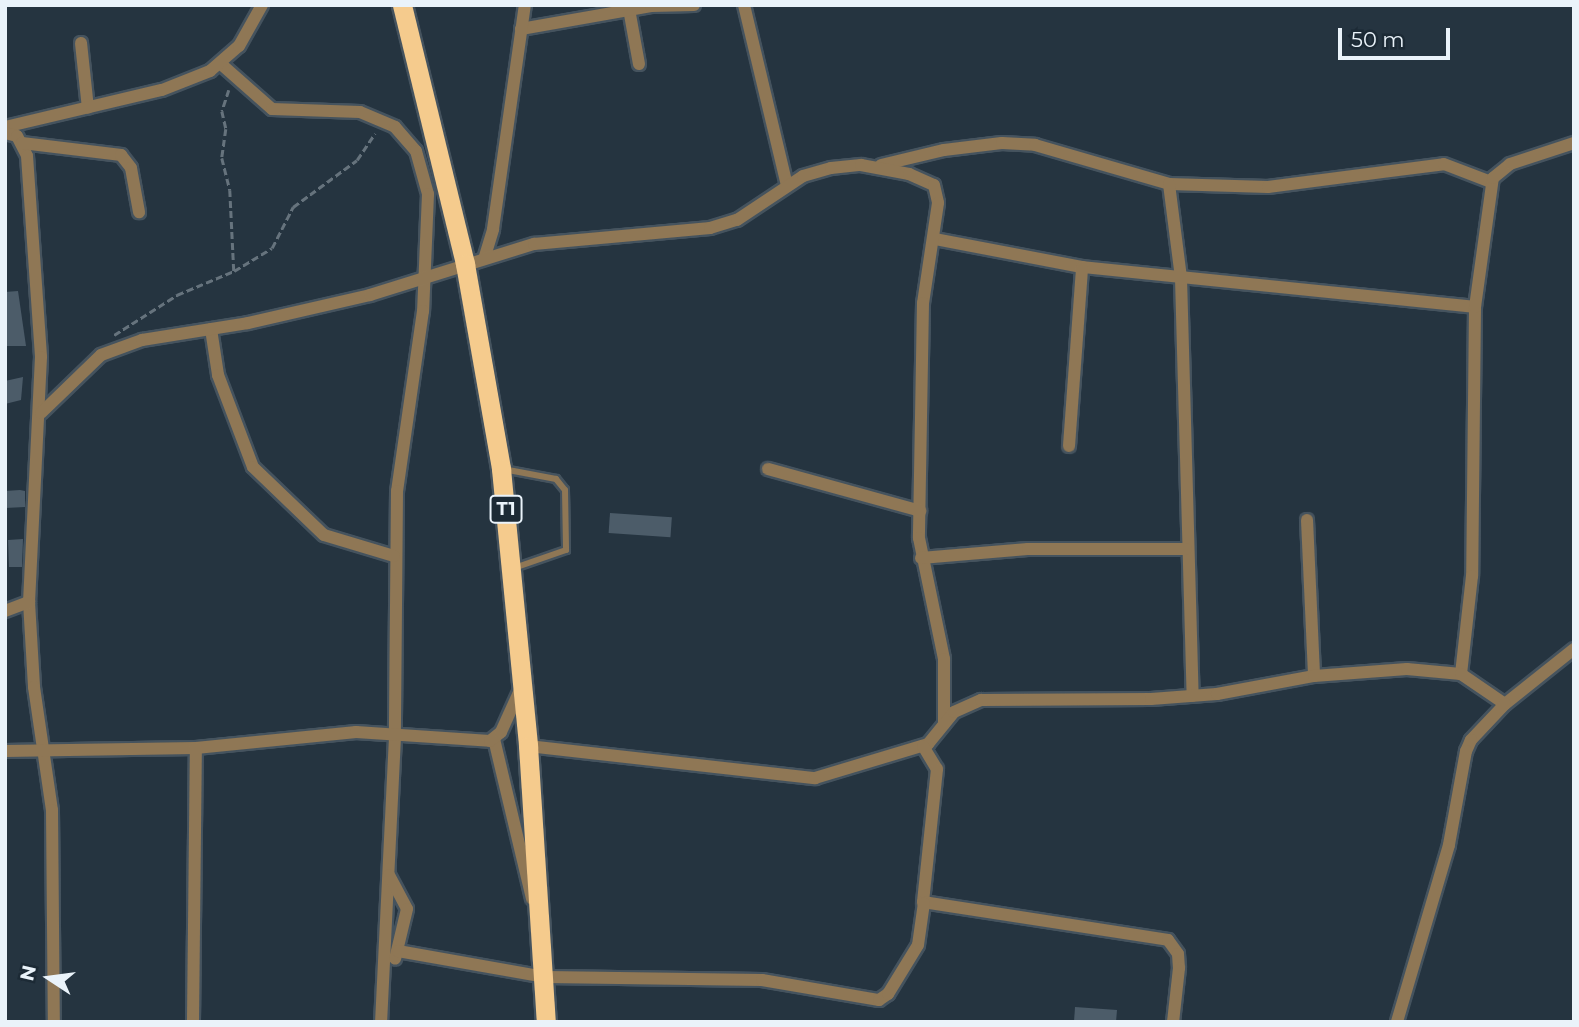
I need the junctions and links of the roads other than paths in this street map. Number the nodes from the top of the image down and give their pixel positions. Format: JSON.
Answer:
{"nodes":[{"id":1,"x":262,"y":5,"type":"edge"},
{"id":2,"x":402,"y":5,"type":"edge"},
{"id":3,"x":526,"y":5,"type":"edge"},
{"id":4,"x":694,"y":5,"type":"edge"},
{"id":5,"x":744,"y":5,"type":"edge"},
{"id":6,"x":629,"y":9,"type":"junction"},
{"id":7,"x":521,"y":29,"type":"junction"},
{"id":8,"x":81,"y":43,"type":"dead end"},
{"id":9,"x":639,"y":64,"type":"dead end"},
{"id":10,"x":219,"y":66,"type":"junction"},
{"id":11,"x":88,"y":108,"type":"junction"},
{"id":12,"x":5,"y":127,"type":"edge"},
{"id":13,"x":5,"y":133,"type":"edge"},
{"id":14,"x":22,"y":143,"type":"junction"},
{"id":15,"x":1574,"y":143,"type":"edge"},
{"id":16,"x":874,"y":166,"type":"junction"},
{"id":17,"x":1492,"y":182,"type":"junction"},
{"id":18,"x":1169,"y":184,"type":"junction"},
{"id":19,"x":787,"y":185,"type":"junction"},
{"id":20,"x":139,"y":212,"type":"dead end"},
{"id":21,"x":935,"y":239,"type":"junction"},
{"id":22,"x":485,"y":256,"type":"junction"},
{"id":23,"x":465,"y":264,"type":"junction"},
{"id":24,"x":1082,"y":267,"type":"junction"},
{"id":25,"x":426,"y":276,"type":"junction"},
{"id":26,"x":1181,"y":278,"type":"junction"},
{"id":27,"x":1475,"y":307,"type":"junction"},
{"id":28,"x":211,"y":329,"type":"junction"},
{"id":29,"x":41,"y":413,"type":"junction"},
{"id":30,"x":1069,"y":446,"type":"dead end"},
{"id":31,"x":501,"y":469,"type":"junction"},
{"id":32,"x":768,"y":470,"type":"dead end"},
{"id":33,"x":920,"y":510,"type":"junction"},
{"id":34,"x":1307,"y":520,"type":"dead end"},
{"id":35,"x":1186,"y":549,"type":"junction"},
{"id":36,"x":394,"y":556,"type":"junction"},
{"id":37,"x":921,"y":558,"type":"junction"},
{"id":38,"x":513,"y":569,"type":"junction"},
{"id":39,"x":29,"y":602,"type":"junction"},
{"id":40,"x":5,"y":611,"type":"edge"},
{"id":41,"x":1574,"y":649,"type":"edge"},
{"id":42,"x":1461,"y":674,"type":"junction"},
{"id":43,"x":1314,"y":676,"type":"junction"},
{"id":44,"x":521,"y":686,"type":"junction"},
{"id":45,"x":1193,"y":696,"type":"junction"},
{"id":46,"x":1505,"y":704,"type":"junction"},
{"id":47,"x":944,"y":723,"type":"junction"},
{"id":48,"x":395,"y":737,"type":"junction"},
{"id":49,"x":494,"y":739,"type":"junction"},
{"id":50,"x":528,"y":746,"type":"junction"},
{"id":51,"x":923,"y":746,"type":"junction"},
{"id":52,"x":196,"y":748,"type":"junction"},
{"id":53,"x":46,"y":750,"type":"junction"},
{"id":54,"x":5,"y":751,"type":"edge"},
{"id":55,"x":389,"y":875,"type":"junction"},
{"id":56,"x":924,"y":903,"type":"junction"},
{"id":57,"x":542,"y":925,"type":"junction"},
{"id":58,"x":398,"y":951,"type":"junction"},
{"id":59,"x":546,"y":977,"type":"junction"},
{"id":60,"x":383,"y":999,"type":"junction"},
{"id":61,"x":54,"y":1022,"type":"edge"},
{"id":62,"x":194,"y":1022,"type":"edge"},
{"id":63,"x":381,"y":1022,"type":"edge"},
{"id":64,"x":546,"y":1022,"type":"edge"},
{"id":65,"x":1173,"y":1022,"type":"edge"},
{"id":66,"x":1397,"y":1022,"type":"edge"}],
"edges":[{"from":1,"to":10,"type":"street"},
{"from":2,"to":23,"type":"highway","number":"T1"},
{"from":3,"to":7,"type":"street"},
{"from":4,"to":6,"type":"street"},
{"from":5,"to":19,"type":"street"},
{"from":6,"to":7,"type":"street"},
{"from":6,"to":9,"type":"street"},
{"from":7,"to":22,"type":"street"},
{"from":8,"to":11,"type":"street"},
{"from":10,"to":11,"type":"street"},
{"from":10,"to":25,"type":"street"},
{"from":11,"to":12,"type":"street"},
{"from":13,"to":14,"type":"street"},
{"from":14,"to":20,"type":"street"},
{"from":14,"to":29,"type":"street"},
{"from":15,"to":17,"type":"street"},
{"from":16,"to":18,"type":"street"},
{"from":16,"to":19,"type":"street"},
{"from":16,"to":21,"type":"street"},
{"from":17,"to":18,"type":"street"},
{"from":17,"to":27,"type":"street"},
{"from":18,"to":26,"type":"street"},
{"from":19,"to":22,"type":"street"},
{"from":21,"to":24,"type":"street"},
{"from":21,"to":33,"type":"street"},
{"from":22,"to":23,"type":"street"},
{"from":23,"to":25,"type":"street"},
{"from":23,"to":31,"type":"highway","number":"T1"},
{"from":24,"to":26,"type":"street"},
{"from":24,"to":30,"type":"street"},
{"from":25,"to":28,"type":"street"},
{"from":25,"to":36,"type":"street"},
{"from":26,"to":27,"type":"street"},
{"from":26,"to":35,"type":"street"},
{"from":27,"to":42,"type":"street"},
{"from":28,"to":29,"type":"street"},
{"from":28,"to":36,"type":"street"},
{"from":29,"to":39,"type":"street"},
{"from":31,"to":38,"type":"highway","number":"T1"},
{"from":31,"to":38,"type":"lane"},
{"from":32,"to":33,"type":"street"},
{"from":33,"to":37,"type":"street"},
{"from":34,"to":43,"type":"street"},
{"from":35,"to":37,"type":"street"},
{"from":35,"to":45,"type":"street"},
{"from":36,"to":48,"type":"street"},
{"from":37,"to":47,"type":"street"},
{"from":38,"to":44,"type":"highway","number":"T1"},
{"from":39,"to":40,"type":"street"},
{"from":39,"to":53,"type":"street"},
{"from":41,"to":46,"type":"street"},
{"from":42,"to":43,"type":"street"},
{"from":42,"to":46,"type":"street"},
{"from":43,"to":45,"type":"street"},
{"from":44,"to":49,"type":"street"},
{"from":44,"to":50,"type":"highway","number":"T1"},
{"from":45,"to":47,"type":"street"},
{"from":46,"to":66,"type":"street"},
{"from":47,"to":51,"type":"street"},
{"from":48,"to":49,"type":"street"},
{"from":48,"to":52,"type":"street"},
{"from":48,"to":55,"type":"street"},
{"from":49,"to":57,"type":"street"},
{"from":50,"to":51,"type":"street"},
{"from":50,"to":57,"type":"highway","number":"T1"},
{"from":51,"to":56,"type":"street"},
{"from":52,"to":53,"type":"street"},
{"from":52,"to":62,"type":"street"},
{"from":53,"to":54,"type":"street"},
{"from":53,"to":61,"type":"street"},
{"from":55,"to":58,"type":"street"},
{"from":55,"to":60,"type":"street"},
{"from":56,"to":59,"type":"street"},
{"from":56,"to":65,"type":"street"},
{"from":57,"to":59,"type":"highway","number":"T1"},
{"from":58,"to":59,"type":"street"},
{"from":58,"to":60,"type":"street"},
{"from":59,"to":64,"type":"highway","number":"T1"},
{"from":60,"to":63,"type":"street"}]}
